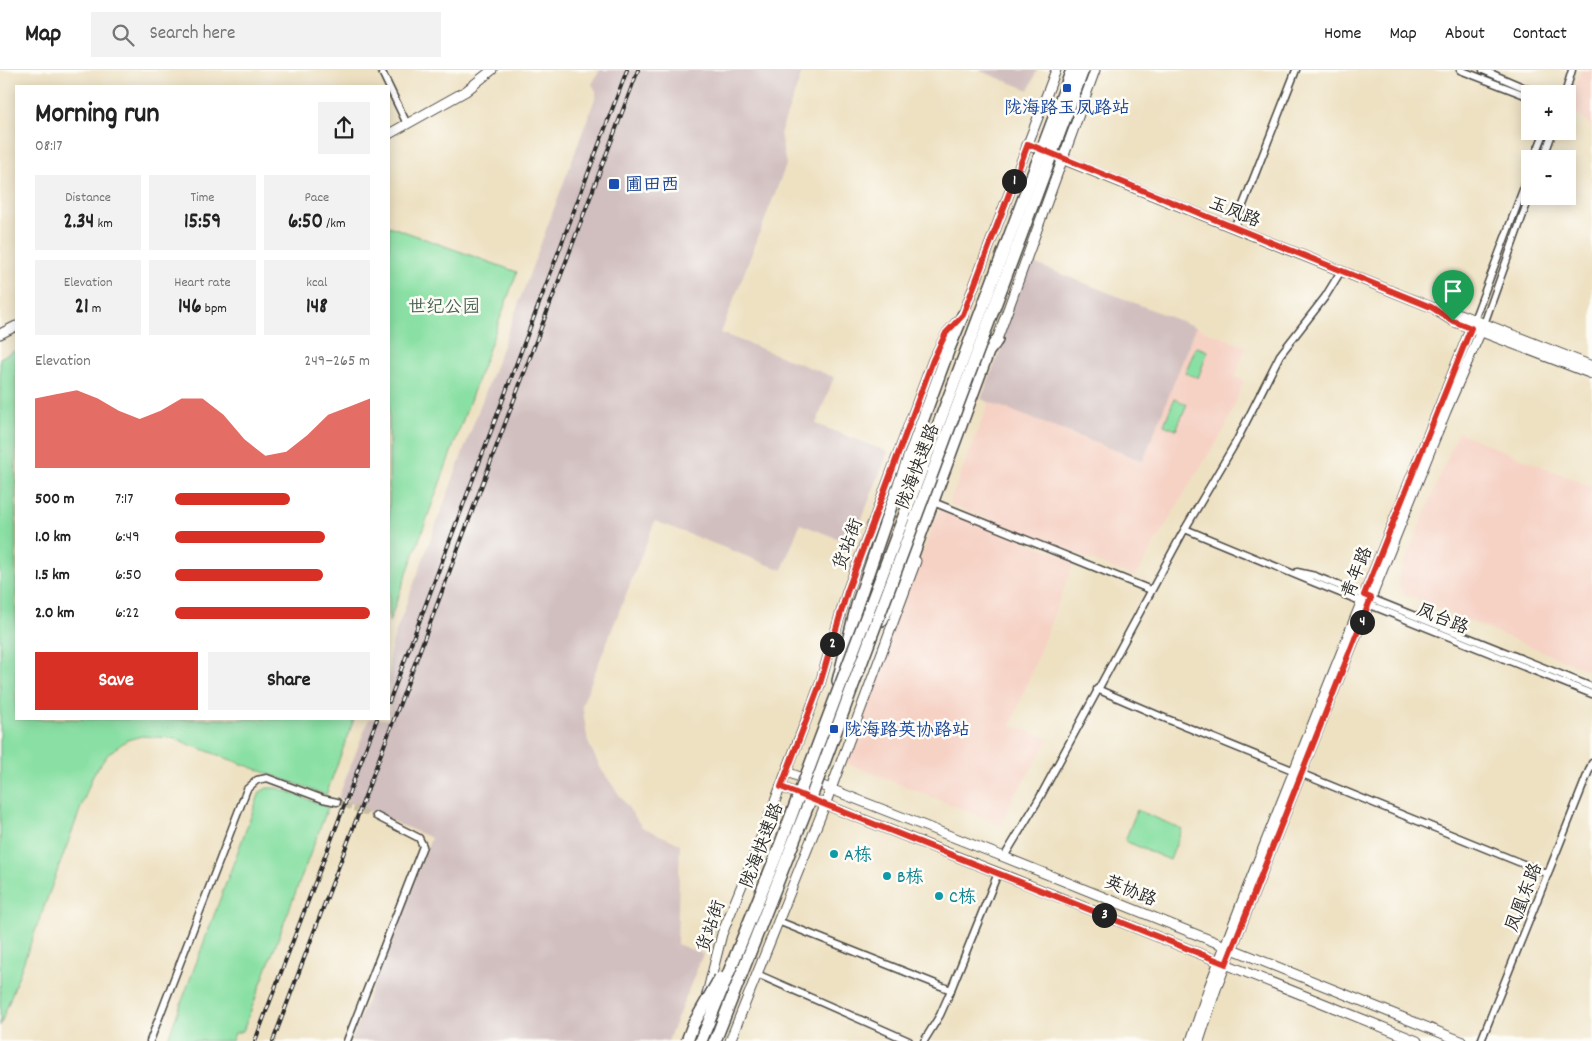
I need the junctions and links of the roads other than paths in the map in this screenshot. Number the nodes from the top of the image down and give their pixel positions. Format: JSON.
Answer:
{"nodes":[{"id":1,"x":381,"y":70,"type":"edge"},
{"id":2,"x":492,"y":70,"type":"edge"},
{"id":3,"x":1056,"y":70,"type":"edge"},
{"id":4,"x":1072,"y":70,"type":"edge"},
{"id":5,"x":1083,"y":70,"type":"edge"},
{"id":6,"x":1095,"y":70,"type":"edge"},
{"id":7,"x":1296,"y":70,"type":"edge"},
{"id":8,"x":1460,"y":70,"type":"edge"},
{"id":9,"x":1483,"y":70,"type":"edge"},
{"id":10,"x":1572,"y":70,"type":"edge"},
{"id":11,"x":388,"y":85,"type":"edge"},
{"id":12,"x":1567,"y":85,"type":"edge"},
{"id":13,"x":1521,"y":86,"type":"edge"},
{"id":14,"x":390,"y":89,"type":"edge"},
{"id":15,"x":1521,"y":94,"type":"edge"},
{"id":16,"x":407,"y":124,"type":"junction"},
{"id":17,"x":390,"y":133,"type":"edge"},
{"id":18,"x":1028,"y":144,"type":"junction"},
{"id":19,"x":1064,"y":159,"type":"junction"},
{"id":20,"x":1521,"y":197,"type":"edge"},
{"id":21,"x":1526,"y":205,"type":"edge"},
{"id":22,"x":1234,"y":228,"type":"junction"},
{"id":23,"x":1341,"y":271,"type":"junction"},
{"id":24,"x":963,"y":315,"type":"junction"},
{"id":25,"x":15,"y":326,"type":"edge"},
{"id":26,"x":1477,"y":326,"type":"junction"},
{"id":27,"x":0,"y":334,"type":"edge"},
{"id":28,"x":996,"y":340,"type":"junction"},
{"id":29,"x":1592,"y":366,"type":"edge"},
{"id":30,"x":1592,"y":374,"type":"edge"},
{"id":31,"x":938,"y":504,"type":"junction"},
{"id":32,"x":1185,"y":529,"type":"junction"},
{"id":33,"x":1152,"y":590,"type":"junction"},
{"id":34,"x":1366,"y":600,"type":"junction"},
{"id":35,"x":860,"y":667,"type":"junction"},
{"id":36,"x":1592,"y":687,"type":"edge"},
{"id":37,"x":1098,"y":689,"type":"junction"},
{"id":38,"x":1592,"y":694,"type":"edge"},
{"id":39,"x":828,"y":719,"type":"junction"},
{"id":40,"x":1592,"y":763,"type":"edge"},
{"id":41,"x":787,"y":772,"type":"junction"},
{"id":42,"x":1297,"y":772,"type":"junction"},
{"id":43,"x":781,"y":787,"type":"junction"},
{"id":44,"x":830,"y":789,"type":"junction"},
{"id":45,"x":337,"y":802,"type":"tunnel mouth"},
{"id":46,"x":825,"y":805,"type":"junction"},
{"id":47,"x":376,"y":816,"type":"tunnel mouth"},
{"id":48,"x":1004,"y":857,"type":"junction"},
{"id":49,"x":998,"y":873,"type":"junction"},
{"id":50,"x":1548,"y":874,"type":"junction"},
{"id":51,"x":778,"y":921,"type":"junction"},
{"id":52,"x":744,"y":935,"type":"junction"},
{"id":53,"x":1228,"y":947,"type":"junction"},
{"id":54,"x":1222,"y":962,"type":"junction"},
{"id":55,"x":756,"y":974,"type":"junction"},
{"id":56,"x":951,"y":990,"type":"junction"},
{"id":57,"x":150,"y":1041,"type":"edge"},
{"id":58,"x":347,"y":1041,"type":"edge"},
{"id":59,"x":687,"y":1041,"type":"edge"},
{"id":60,"x":694,"y":1041,"type":"edge"},
{"id":61,"x":701,"y":1041,"type":"edge"},
{"id":62,"x":716,"y":1041,"type":"edge"},
{"id":63,"x":730,"y":1041,"type":"edge"},
{"id":64,"x":909,"y":1041,"type":"edge"},
{"id":65,"x":924,"y":1041,"type":"edge"},
{"id":66,"x":1190,"y":1041,"type":"edge"},
{"id":67,"x":1199,"y":1041,"type":"edge"},
{"id":68,"x":1417,"y":1041,"type":"edge"},
{"id":69,"x":1461,"y":1041,"type":"edge"},
{"id":70,"x":1481,"y":1041,"type":"edge"}],
"edges":[{"from":1,"to":11,"type":"street"},
{"from":2,"to":16,"type":"street"},
{"from":3,"to":18,"type":"street","name":"货站街"},
{"from":4,"to":39,"type":"highway","name":"陇海快速路","bridge":true},
{"from":5,"to":35,"type":"highway","name":"陇海快速路","bridge":true},
{"from":6,"to":19,"type":"street"},
{"from":7,"to":22,"type":"street"},
{"from":8,"to":15,"type":"street"},
{"from":9,"to":13,"type":"street"},
{"from":10,"to":12,"type":"street"},
{"from":14,"to":16,"type":"street"},
{"from":16,"to":17,"type":"street"},
{"from":18,"to":19,"type":"street","name":"玉凤路"},
{"from":18,"to":24,"type":"street","name":"货站街"},
{"from":19,"to":22,"type":"street","name":"玉凤路"},
{"from":19,"to":28,"type":"street"},
{"from":20,"to":26,"type":"street","name":"青年路"},
{"from":21,"to":26,"type":"street","name":"青年路"},
{"from":22,"to":23,"type":"street","name":"玉凤路"},
{"from":23,"to":26,"type":"street","name":"玉凤路"},
{"from":23,"to":32,"type":"street"},
{"from":24,"to":39,"type":"highway","bridge":true},
{"from":24,"to":41,"type":"street","name":"货站街"},
{"from":25,"to":27,"type":"street"},
{"from":26,"to":29,"type":"street","name":"玉凤路"},
{"from":26,"to":30,"type":"street","name":"玉凤路"},
{"from":26,"to":34,"type":"street","name":"青年路"},
{"from":28,"to":31,"type":"street"},
{"from":28,"to":35,"type":"highway","bridge":true},
{"from":31,"to":33,"type":"street"},
{"from":31,"to":44,"type":"street"},
{"from":32,"to":33,"type":"street"},
{"from":32,"to":34,"type":"street","name":"凤台路"},
{"from":33,"to":37,"type":"street"},
{"from":34,"to":36,"type":"street","name":"凤台路"},
{"from":34,"to":38,"type":"street","name":"凤台路"},
{"from":34,"to":42,"type":"street","name":"青年路"},
{"from":35,"to":62,"type":"highway","name":"陇海快速路","bridge":true},
{"from":37,"to":42,"type":"street"},
{"from":37,"to":48,"type":"street"},
{"from":39,"to":52,"type":"highway","name":"陇海快速路","bridge":true},
{"from":40,"to":50,"type":"street","name":"凤凰东路"},
{"from":41,"to":43,"type":"street","name":"货站街"},
{"from":41,"to":44,"type":"street","name":"英协路"},
{"from":42,"to":50,"type":"street"},
{"from":42,"to":53,"type":"street","name":"青年路"},
{"from":43,"to":46,"type":"street","name":"英协路"},
{"from":43,"to":60,"type":"street","name":"货站街"},
{"from":44,"to":46,"type":"street"},
{"from":44,"to":48,"type":"street","name":"英协路"},
{"from":45,"to":57,"type":"street"},
{"from":46,"to":49,"type":"street","name":"英协路"},
{"from":46,"to":51,"type":"street"},
{"from":47,"to":58,"type":"street"},
{"from":48,"to":53,"type":"street","name":"英协路"},
{"from":49,"to":54,"type":"street","name":"英协路"},
{"from":49,"to":56,"type":"street"},
{"from":50,"to":70,"type":"street","name":"凤凰东路"},
{"from":51,"to":55,"type":"street"},
{"from":51,"to":56,"type":"street"},
{"from":52,"to":59,"type":"highway","bridge":true},
{"from":52,"to":61,"type":"highway","name":"陇海快速路","bridge":true},
{"from":53,"to":54,"type":"street","name":"青年路"},
{"from":53,"to":69,"type":"street","name":"英协路"},
{"from":54,"to":66,"type":"street","name":"青年路"},
{"from":54,"to":67,"type":"street","name":"青年路"},
{"from":54,"to":68,"type":"street","name":"英协路"},
{"from":55,"to":63,"type":"street"},
{"from":55,"to":64,"type":"street"},
{"from":56,"to":65,"type":"street"}]}
